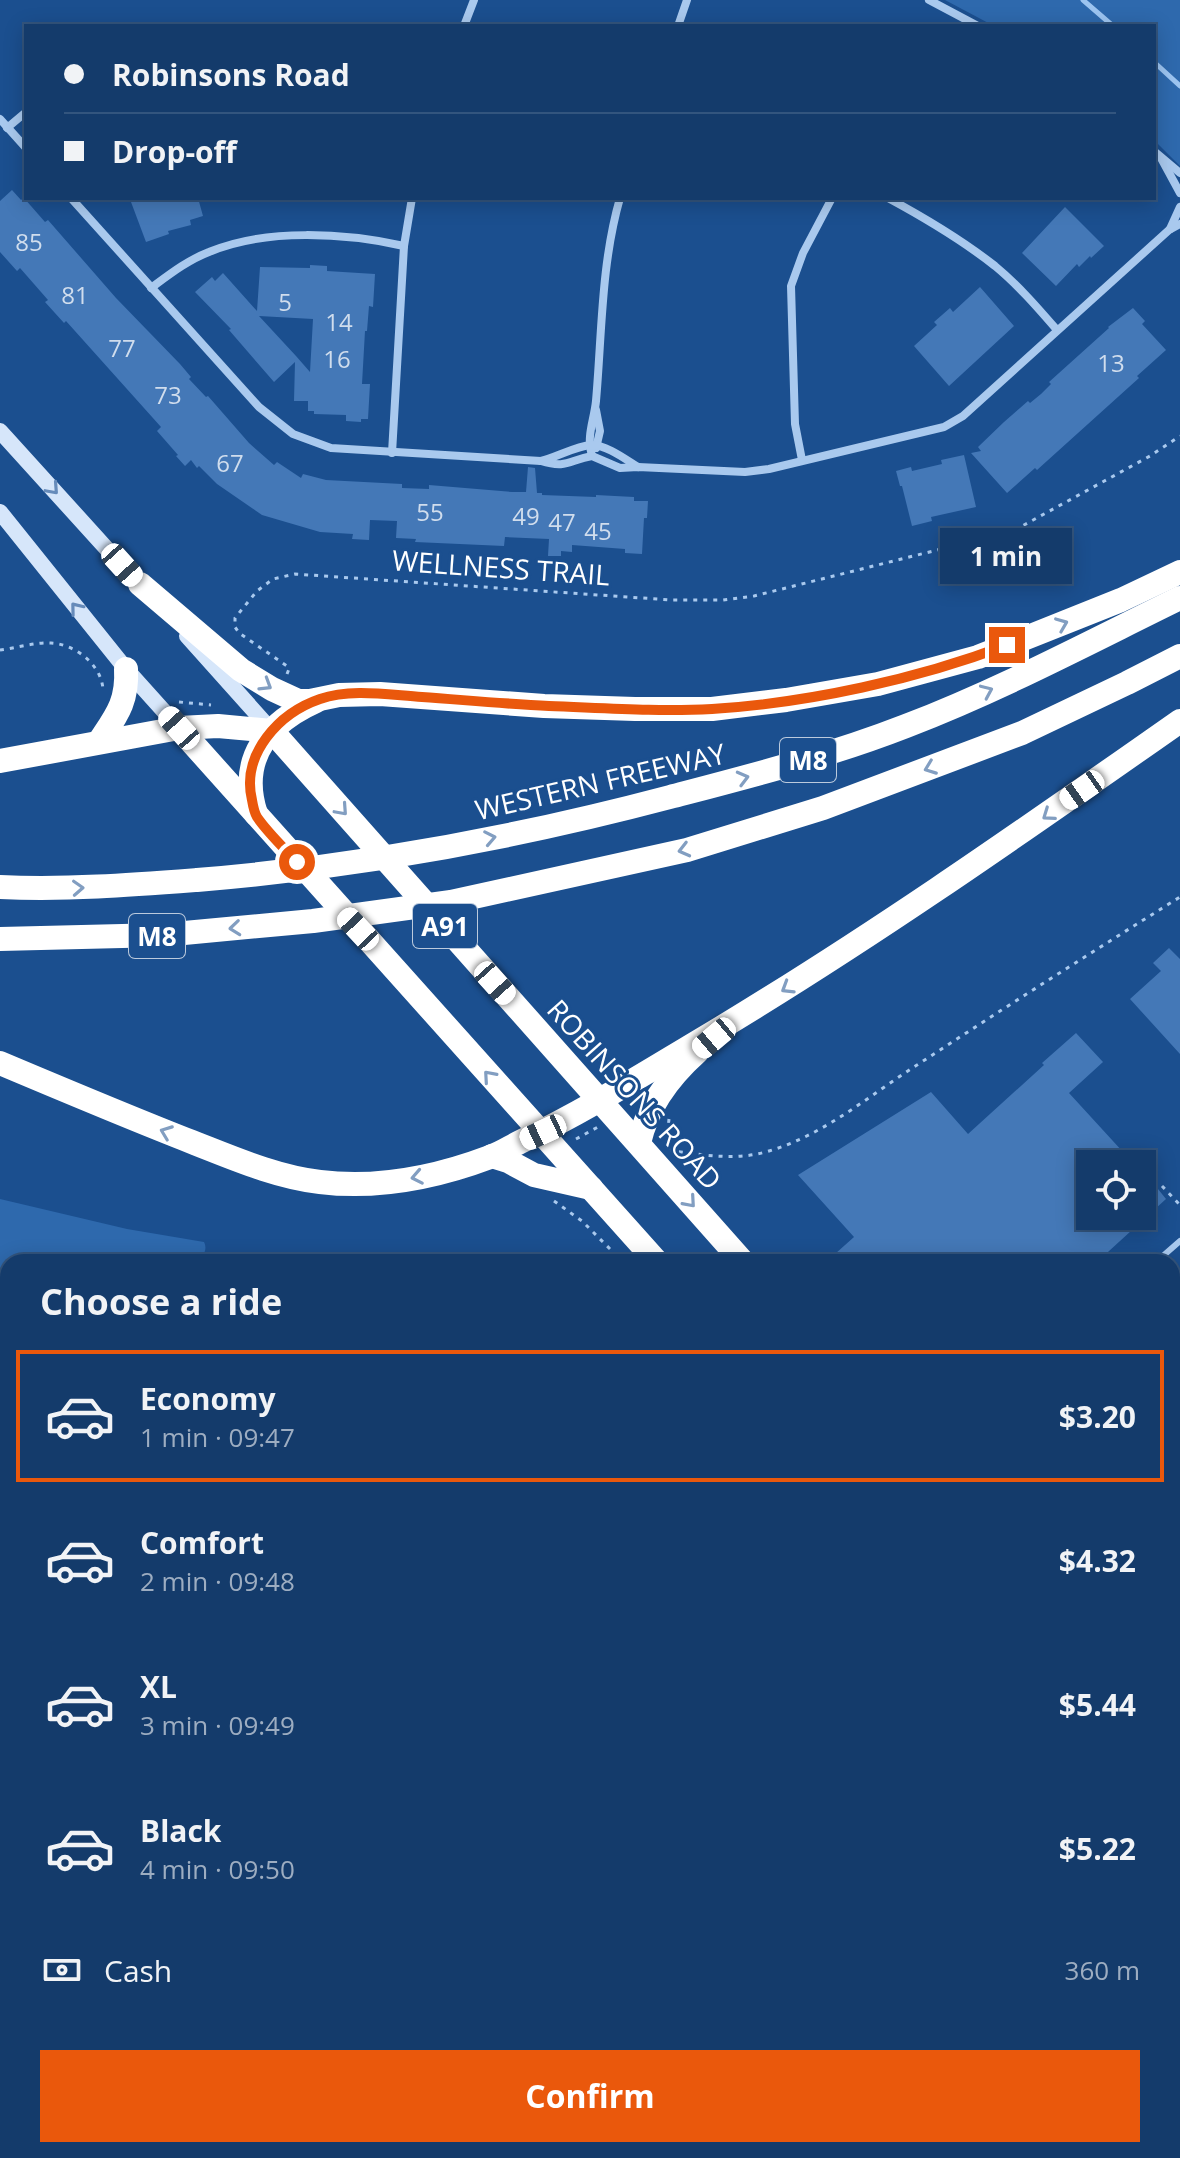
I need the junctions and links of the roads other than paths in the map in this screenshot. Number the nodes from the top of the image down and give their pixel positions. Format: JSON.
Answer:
{"nodes":[{"id":1,"x":474,"y":0,"type":"edge"},
{"id":2,"x":687,"y":0,"type":"edge"},
{"id":3,"x":929,"y":0,"type":"edge"},
{"id":4,"x":465,"y":24,"type":"edge"},
{"id":5,"x":679,"y":24,"type":"edge"},
{"id":6,"x":974,"y":24,"type":"edge"},
{"id":7,"x":24,"y":114,"type":"edge"},
{"id":8,"x":0,"y":119,"type":"edge"},
{"id":9,"x":7,"y":128,"type":"junction"},
{"id":10,"x":24,"y":146,"type":"edge"},
{"id":11,"x":1156,"y":153,"type":"edge"},
{"id":12,"x":1161,"y":158,"type":"junction"},
{"id":13,"x":1180,"y":173,"type":"edge"},
{"id":14,"x":1180,"y":193,"type":"edge"},
{"id":15,"x":73,"y":200,"type":"edge"},
{"id":16,"x":412,"y":200,"type":"edge"},
{"id":17,"x":619,"y":200,"type":"edge"},
{"id":18,"x":831,"y":200,"type":"edge"},
{"id":19,"x":891,"y":200,"type":"edge"},
{"id":20,"x":1180,"y":207,"type":"edge"},
{"id":21,"x":1180,"y":224,"type":"edge"},
{"id":22,"x":1169,"y":230,"type":"junction"},
{"id":23,"x":404,"y":246,"type":"junction"},
{"id":24,"x":151,"y":288,"type":"junction"},
{"id":25,"x":1057,"y":330,"type":"junction"},
{"id":26,"x":0,"y":431,"type":"edge"},
{"id":27,"x":593,"y":446,"type":"junction"},
{"id":28,"x":392,"y":453,"type":"junction"},
{"id":29,"x":592,"y":456,"type":"junction"},
{"id":30,"x":802,"y":460,"type":"junction"},
{"id":31,"x":541,"y":461,"type":"junction"},
{"id":32,"x":638,"y":467,"type":"junction"},
{"id":33,"x":0,"y":512,"type":"edge"},
{"id":34,"x":1180,"y":572,"type":"edge"},
{"id":35,"x":140,"y":584,"type":"junction"},
{"id":36,"x":1180,"y":598,"type":"edge"},
{"id":37,"x":1180,"y":656,"type":"edge"},
{"id":38,"x":126,"y":669,"type":"junction"},
{"id":39,"x":318,"y":700,"type":"junction"},
{"id":40,"x":1180,"y":721,"type":"edge"},
{"id":41,"x":179,"y":728,"type":"junction"},
{"id":42,"x":272,"y":731,"type":"junction"},
{"id":43,"x":99,"y":742,"type":"junction"},
{"id":44,"x":0,"y":761,"type":"edge"},
{"id":45,"x":256,"y":816,"type":"junction"},
{"id":46,"x":0,"y":887,"type":"edge"},
{"id":47,"x":0,"y":939,"type":"edge"},
{"id":48,"x":735,"y":1020,"type":"junction"},
{"id":49,"x":0,"y":1063,"type":"edge"},
{"id":50,"x":600,"y":1101,"type":"junction"},
{"id":51,"x":543,"y":1132,"type":"junction"},
{"id":52,"x":639,"y":1143,"type":"junction"},
{"id":53,"x":492,"y":1156,"type":"junction"},
{"id":54,"x":591,"y":1188,"type":"junction"},
{"id":55,"x":650,"y":1254,"type":"edge"},
{"id":56,"x":736,"y":1254,"type":"edge"}],
"edges":[{"from":1,"to":4,"type":"street"},
{"from":2,"to":5,"type":"street"},
{"from":3,"to":6,"type":"street"},
{"from":7,"to":9,"type":"street"},
{"from":8,"to":9,"type":"street"},
{"from":9,"to":10,"type":"street"},
{"from":11,"to":12,"type":"street"},
{"from":12,"to":13,"type":"street"},
{"from":12,"to":14,"type":"street"},
{"from":15,"to":24,"type":"street"},
{"from":16,"to":23,"type":"street"},
{"from":17,"to":27,"type":"street"},
{"from":18,"to":30,"type":"street"},
{"from":19,"to":25,"type":"street"},
{"from":20,"to":22,"type":"street"},
{"from":21,"to":22,"type":"street"},
{"from":22,"to":25,"type":"street"},
{"from":23,"to":24,"type":"street"},
{"from":23,"to":28,"type":"street"},
{"from":24,"to":28,"type":"street"},
{"from":25,"to":30,"type":"street"},
{"from":26,"to":35,"type":"main road","name":"ROBINSONS ROAD","number":"A91","one_way":true},
{"from":27,"to":29,"type":"street"},
{"from":27,"to":31,"type":"street"},
{"from":27,"to":32,"type":"street"},
{"from":28,"to":31,"type":"street"},
{"from":29,"to":31,"type":"street"},
{"from":29,"to":32,"type":"street"},
{"from":30,"to":32,"type":"street"},
{"from":38,"to":33,"type":"main road","number":"A91","one_way":true},
{"from":39,"to":34,"type":"highway","one_way":true},
{"from":35,"to":39,"type":"highway","one_way":true},
{"from":35,"to":42,"type":"main road","name":"ROBINSONS ROAD","number":"A91"},
{"from":46,"to":36,"type":"highway","name":"WESTERN FREEWAY","number":"M8","one_way":true},
{"from":37,"to":47,"type":"highway","number":"M8","one_way":true},
{"from":38,"to":41,"type":"main road","number":"A91"},
{"from":38,"to":43,"type":"highway"},
{"from":39,"to":42,"type":"highway"},
{"from":40,"to":48,"type":"highway","one_way":true},
{"from":41,"to":42,"type":"highway"},
{"from":41,"to":43,"type":"highway"},
{"from":41,"to":45,"type":"highway","number":"A91"},
{"from":42,"to":45,"type":"highway"},
{"from":42,"to":50,"type":"highway","name":"ROBINSONS ROAD","number":"A91","one_way":true},
{"from":43,"to":44,"type":"highway"},
{"from":51,"to":45,"type":"highway","number":"A91","one_way":true},
{"from":48,"to":50,"type":"highway"},
{"from":48,"to":52,"type":"highway"},
{"from":53,"to":49,"type":"highway","one_way":true},
{"from":50,"to":51,"type":"highway"},
{"from":50,"to":52,"type":"highway","name":"ROBINSONS ROAD","number":"A91"},
{"from":51,"to":53,"type":"highway"},
{"from":51,"to":54,"type":"highway","number":"A91"},
{"from":52,"to":56,"type":"highway","name":"ROBINSONS ROAD","number":"A91","one_way":true},
{"from":53,"to":54,"type":"highway"},
{"from":54,"to":55,"type":"highway","number":"A91"}]}
